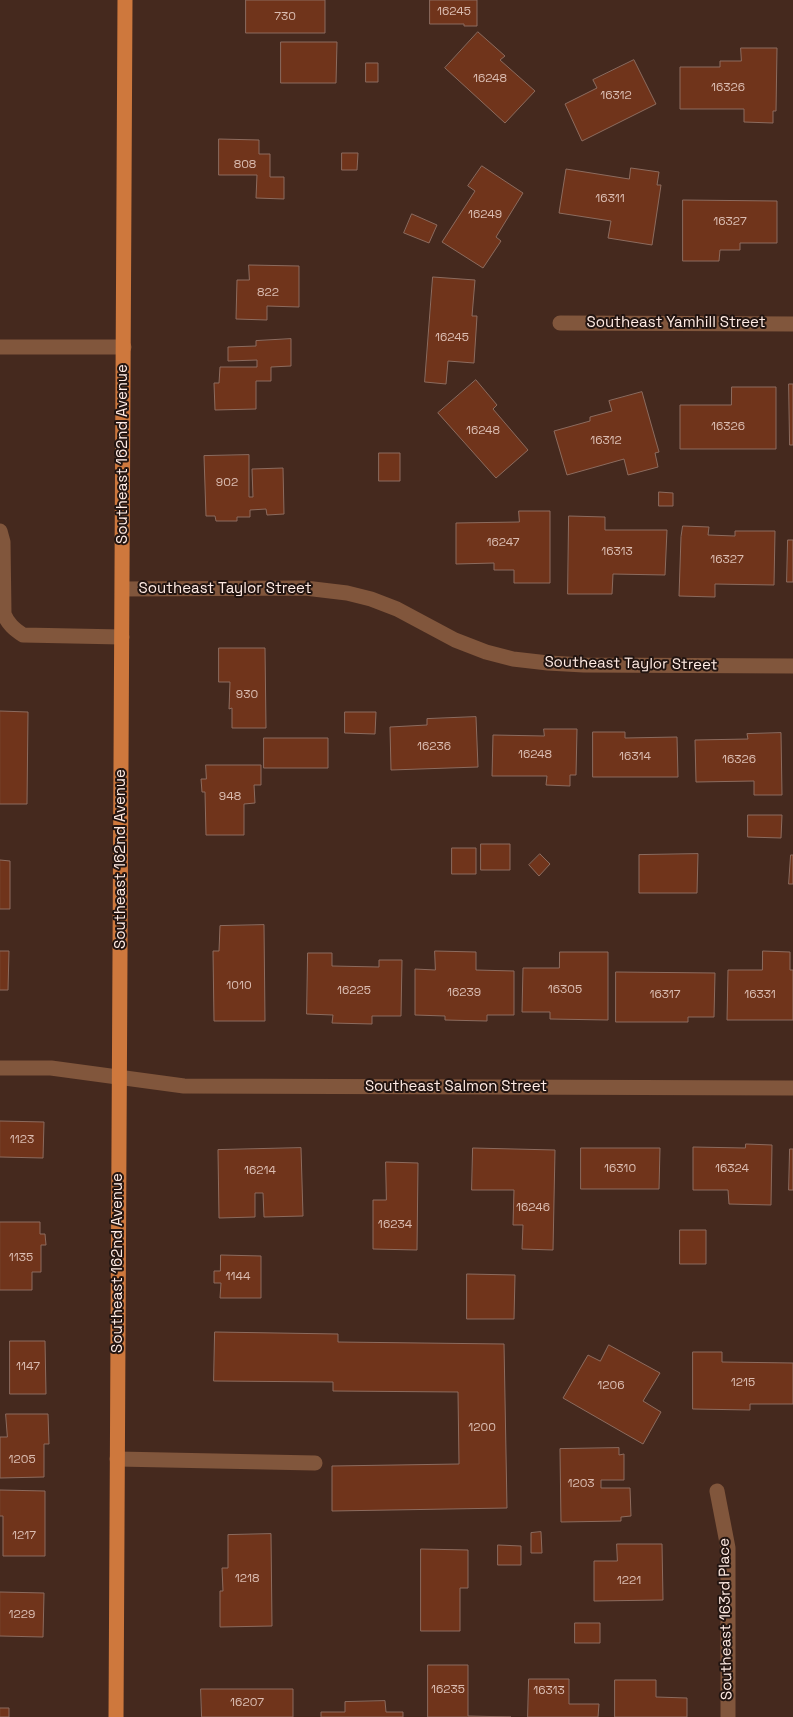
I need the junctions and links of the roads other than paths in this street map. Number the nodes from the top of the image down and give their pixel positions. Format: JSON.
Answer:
{"nodes":[{"id":1,"x":126,"y":0,"type":"edge"},
{"id":2,"x":560,"y":323,"type":"dead end"},
{"id":3,"x":793,"y":324,"type":"edge"},
{"id":4,"x":0,"y":347,"type":"edge"},
{"id":5,"x":124,"y":347,"type":"junction"},
{"id":6,"x":0,"y":531,"type":"edge"},
{"id":7,"x":123,"y":589,"type":"junction"},
{"id":8,"x":122,"y":637,"type":"junction"},
{"id":9,"x":793,"y":666,"type":"edge"},
{"id":10,"x":0,"y":1068,"type":"edge"},
{"id":11,"x":119,"y":1077,"type":"junction"},
{"id":12,"x":793,"y":1088,"type":"edge"},
{"id":13,"x":117,"y":1460,"type":"junction"},
{"id":14,"x":315,"y":1463,"type":"dead end"},
{"id":15,"x":717,"y":1491,"type":"dead end"},
{"id":16,"x":116,"y":1717,"type":"edge"},
{"id":17,"x":728,"y":1717,"type":"edge"}],
"edges":[{"from":1,"to":5,"type":"main road","name":"Southeast 162nd Avenue"},
{"from":2,"to":3,"type":"street","name":"Southeast Yamhill Street"},
{"from":4,"to":5,"type":"street"},
{"from":5,"to":7,"type":"main road","name":"Southeast 162nd Avenue"},
{"from":6,"to":8,"type":"street"},
{"from":7,"to":8,"type":"main road","name":"Southeast 162nd Avenue"},
{"from":7,"to":9,"type":"street","name":"Southeast Taylor Street"},
{"from":8,"to":11,"type":"main road","name":"Southeast 162nd Avenue"},
{"from":10,"to":11,"type":"street"},
{"from":11,"to":12,"type":"street","name":"Southeast Salmon Street"},
{"from":11,"to":13,"type":"main road","name":"Southeast 162nd Avenue"},
{"from":13,"to":14,"type":"street"},
{"from":13,"to":16,"type":"main road","name":"Southeast 162nd Avenue"},
{"from":15,"to":17,"type":"street","name":"Southeast 163rd Place"}]}
